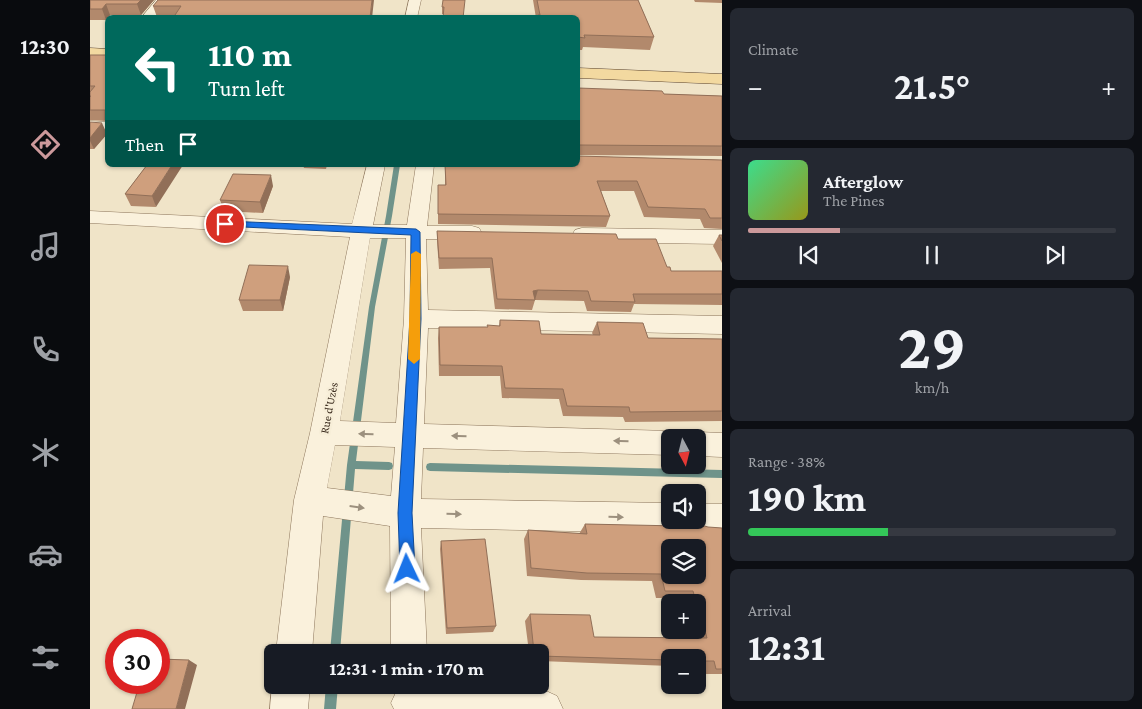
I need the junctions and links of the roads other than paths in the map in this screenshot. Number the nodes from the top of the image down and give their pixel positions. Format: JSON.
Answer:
{"nodes":[{"id":1,"x":162,"y":0,"type":"edge"},
{"id":2,"x":415,"y":0,"type":"edge"},
{"id":3,"x":150,"y":15,"type":"edge"},
{"id":4,"x":412,"y":15,"type":"edge"},
{"id":5,"x":90,"y":53,"type":"edge"},
{"id":6,"x":105,"y":54,"type":"edge"},
{"id":7,"x":580,"y":73,"type":"edge"},
{"id":8,"x":722,"y":79,"type":"edge"},
{"id":9,"x":90,"y":126,"type":"edge"},
{"id":10,"x":105,"y":127,"type":"edge"},
{"id":11,"x":376,"y":167,"type":"edge"},
{"id":12,"x":425,"y":167,"type":"edge"},
{"id":13,"x":90,"y":217,"type":"edge"},
{"id":14,"x":361,"y":231,"type":"junction"},
{"id":15,"x":416,"y":232,"type":"junction"},
{"id":16,"x":495,"y":234,"type":"edge"},
{"id":17,"x":564,"y":234,"type":"edge"},
{"id":18,"x":722,"y":237,"type":"edge"},
{"id":19,"x":416,"y":319,"type":"junction"},
{"id":20,"x":722,"y":325,"type":"edge"},
{"id":21,"x":324,"y":433,"type":"junction"},
{"id":22,"x":408,"y":435,"type":"junction"},
{"id":23,"x":661,"y":443,"type":"edge"},
{"id":24,"x":706,"y":444,"type":"edge"},
{"id":25,"x":722,"y":445,"type":"edge"},
{"id":26,"x":309,"y":500,"type":"junction"},
{"id":27,"x":405,"y":513,"type":"junction"},
{"id":28,"x":661,"y":518,"type":"edge"},
{"id":29,"x":706,"y":519,"type":"edge"},
{"id":30,"x":722,"y":519,"type":"edge"},
{"id":31,"x":295,"y":644,"type":"edge"},
{"id":32,"x":409,"y":644,"type":"edge"},
{"id":33,"x":290,"y":694,"type":"edge"},
{"id":34,"x":410,"y":699,"type":"edge"},
{"id":35,"x":289,"y":709,"type":"edge"},
{"id":36,"x":544,"y":709,"type":"edge"}],
"edges":[{"from":1,"to":3,"type":"street"},
{"from":2,"to":4,"type":"street"},
{"from":5,"to":6,"type":"main road"},
{"from":7,"to":8,"type":"main road"},
{"from":9,"to":10,"type":"street"},
{"from":11,"to":14,"type":"street","name":"Rue d'Uzès"},
{"from":12,"to":15,"type":"street"},
{"from":13,"to":14,"type":"street"},
{"from":14,"to":15,"type":"street"},
{"from":14,"to":21,"type":"street","name":"Rue d'Uzès"},
{"from":15,"to":16,"type":"street"},
{"from":15,"to":19,"type":"street"},
{"from":17,"to":18,"type":"street"},
{"from":19,"to":20,"type":"street"},
{"from":19,"to":22,"type":"street"},
{"from":22,"to":21,"type":"street","one_way":true},
{"from":21,"to":26,"type":"street","name":"Rue d'Uzès"},
{"from":23,"to":22,"type":"street","one_way":true},
{"from":22,"to":27,"type":"street"},
{"from":24,"to":25,"type":"street"},
{"from":26,"to":27,"type":"street","one_way":true},
{"from":26,"to":31,"type":"street","name":"Rue d'Uzès"},
{"from":27,"to":28,"type":"street","one_way":true},
{"from":27,"to":32,"type":"street"},
{"from":29,"to":30,"type":"street"},
{"from":33,"to":35,"type":"street"},
{"from":34,"to":36,"type":"street"}]}
